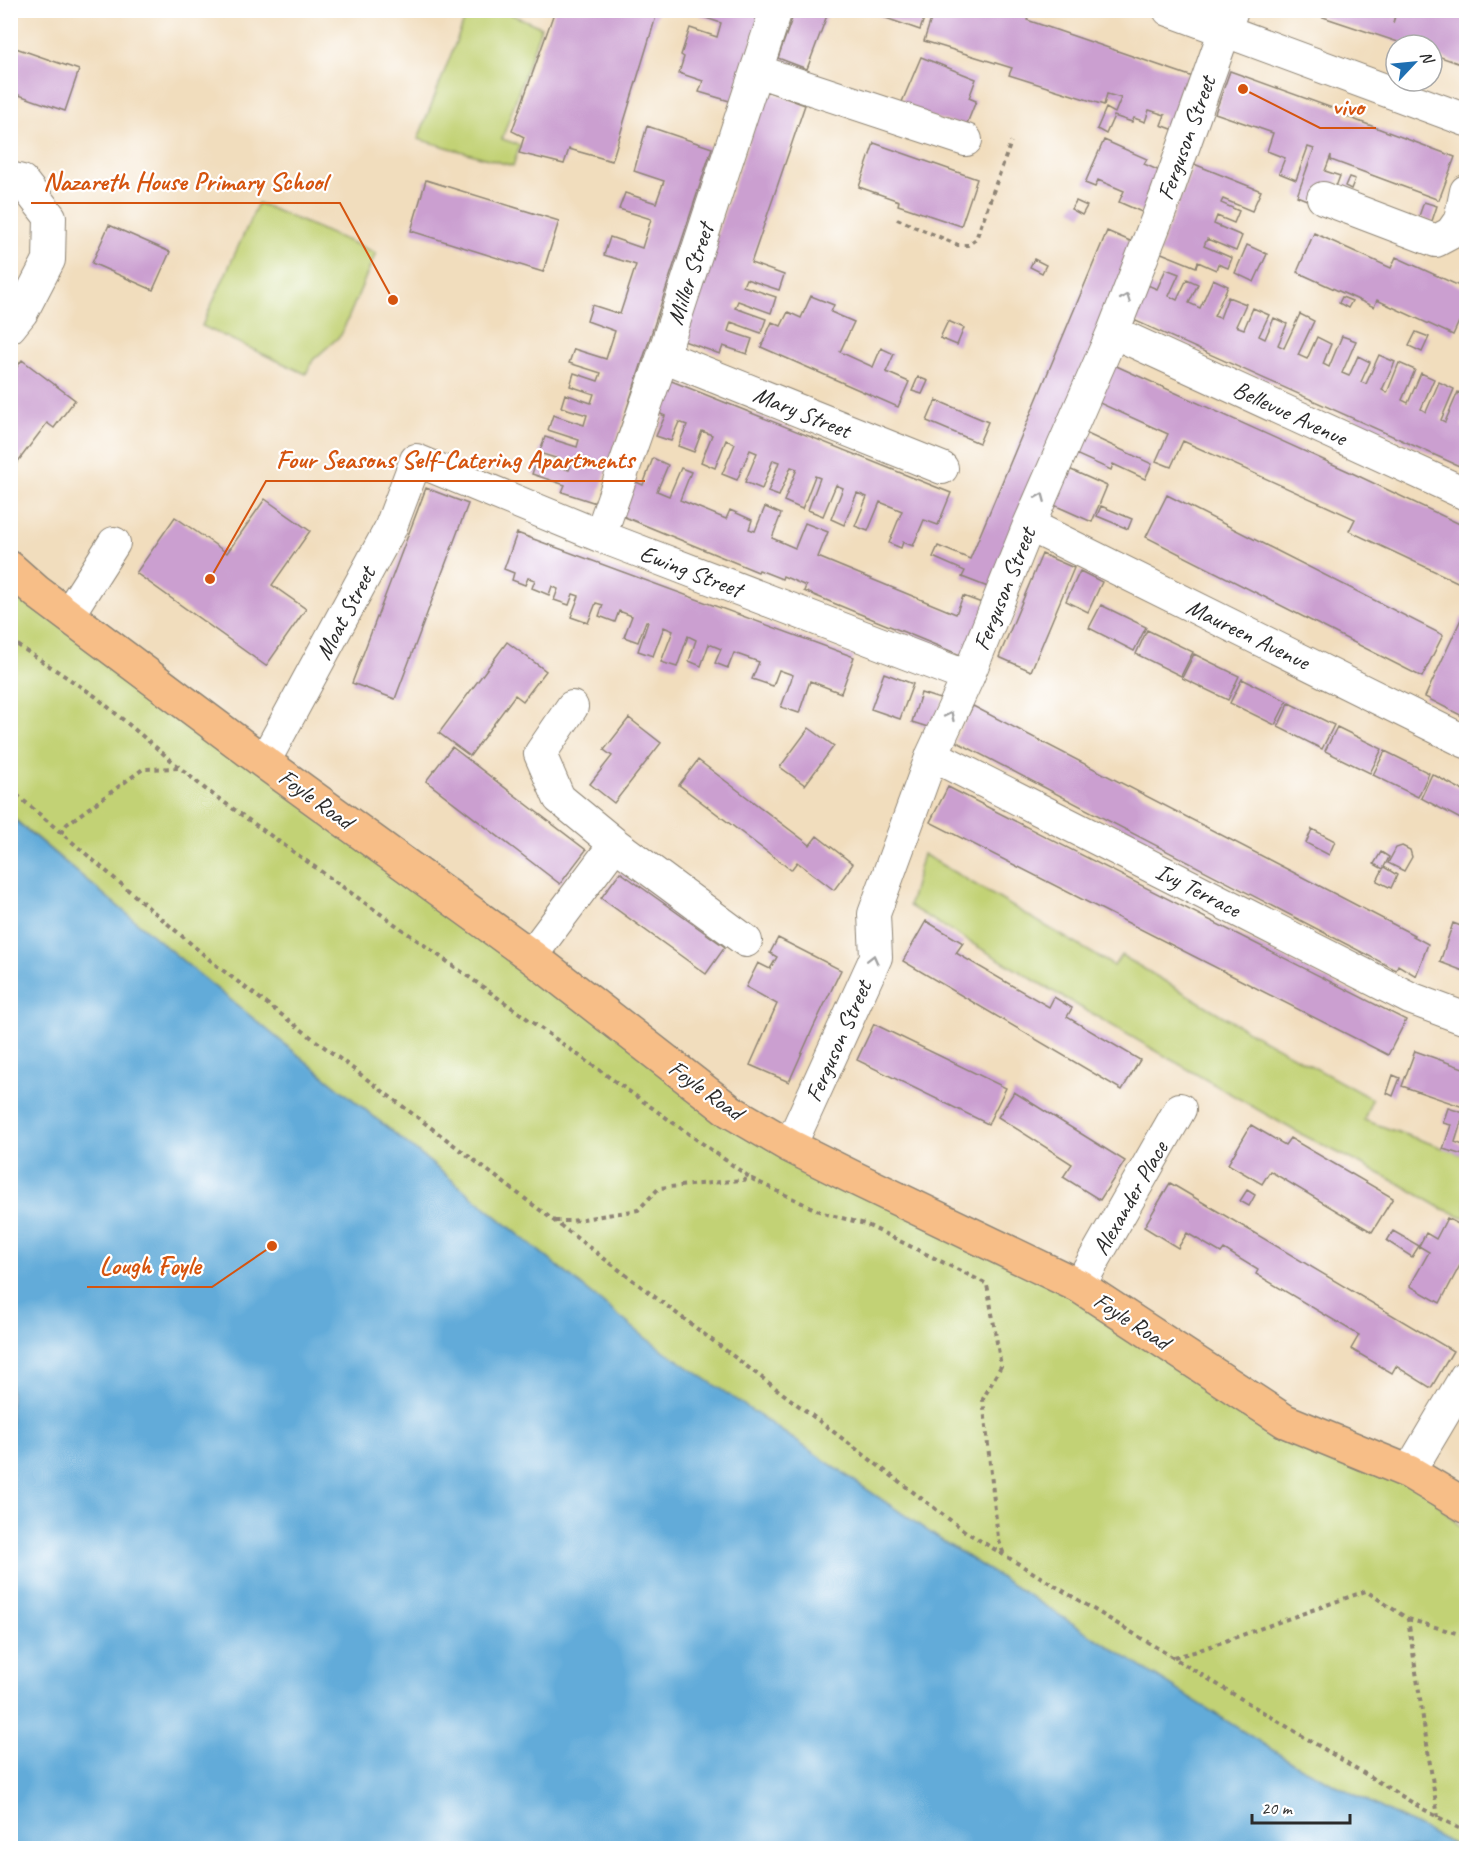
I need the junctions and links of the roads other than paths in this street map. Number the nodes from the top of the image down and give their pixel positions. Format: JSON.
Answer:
{"nodes":[{"id":1,"x":776,"y":10,"type":"edge"},
{"id":2,"x":1169,"y":10,"type":"edge"},
{"id":3,"x":1228,"y":20,"type":"edge"},
{"id":4,"x":757,"y":70,"type":"junction"},
{"id":5,"x":1467,"y":120,"type":"edge"},
{"id":6,"x":966,"y":140,"type":"dead end"},
{"id":7,"x":10,"y":178,"type":"edge"},
{"id":8,"x":1323,"y":198,"type":"dead end"},
{"id":9,"x":1464,"y":213,"type":"edge"},
{"id":10,"x":10,"y":327,"type":"edge"},
{"id":11,"x":1113,"y":332,"type":"junction"},
{"id":12,"x":663,"y":356,"type":"junction"},
{"id":13,"x":416,"y":460,"type":"joint"},
{"id":14,"x":942,"y":468,"type":"dead end"},
{"id":15,"x":1467,"y":494,"type":"edge"},
{"id":16,"x":1029,"y":525,"type":"junction"},
{"id":17,"x":600,"y":536,"type":"junction"},
{"id":18,"x":114,"y":543,"type":"dead end"},
{"id":19,"x":10,"y":568,"type":"edge"},
{"id":20,"x":68,"y":615,"type":"junction"},
{"id":21,"x":968,"y":677,"type":"junction"},
{"id":22,"x":572,"y":706,"type":"dead end"},
{"id":23,"x":1467,"y":742,"type":"edge"},
{"id":24,"x":932,"y":755,"type":"junction"},
{"id":25,"x":264,"y":762,"type":"junction"},
{"id":26,"x":615,"y":844,"type":"junction"},
{"id":27,"x":747,"y":941,"type":"dead end"},
{"id":28,"x":531,"y":956,"type":"junction"},
{"id":29,"x":1467,"y":1019,"type":"edge"},
{"id":30,"x":1180,"y":1109,"type":"dead end"},
{"id":31,"x":790,"y":1146,"type":"junction"},
{"id":32,"x":1079,"y":1286,"type":"junction"},
{"id":33,"x":1467,"y":1376,"type":"edge"},
{"id":34,"x":1409,"y":1472,"type":"junction"},
{"id":35,"x":1467,"y":1506,"type":"edge"}],
"edges":[{"from":1,"to":4,"type":"street","name":"Miller Street"},
{"from":2,"to":3,"type":"street"},
{"from":3,"to":5,"type":"street"},
{"from":11,"to":3,"type":"street","name":"Ferguson Street","one_way":true},
{"from":4,"to":6,"type":"street"},
{"from":4,"to":12,"type":"street","name":"Miller Street"},
{"from":7,"to":10,"type":"street"},
{"from":8,"to":9,"type":"street"},
{"from":11,"to":15,"type":"street","name":"Bellevue Avenue"},
{"from":16,"to":11,"type":"street","name":"Ferguson Street","one_way":true},
{"from":12,"to":14,"type":"street","name":"Mary Street"},
{"from":12,"to":17,"type":"street","name":"Miller Street"},
{"from":13,"to":17,"type":"street","name":"Ewing Street"},
{"from":13,"to":25,"type":"street","name":"Moat Street"},
{"from":16,"to":21,"type":"street","name":"Ferguson Street"},
{"from":16,"to":23,"type":"street","name":"Maureen Avenue"},
{"from":17,"to":21,"type":"street","name":"Ewing Street"},
{"from":18,"to":20,"type":"street"},
{"from":19,"to":20,"type":"main road","name":"Foyle Road"},
{"from":20,"to":25,"type":"main road","name":"Foyle Road"},
{"from":24,"to":21,"type":"street","name":"Ferguson Street","one_way":true},
{"from":22,"to":26,"type":"street"},
{"from":24,"to":29,"type":"street","name":"Ivy Terrace"},
{"from":31,"to":24,"type":"street","name":"Ferguson Street","one_way":true},
{"from":25,"to":28,"type":"main road","name":"Foyle Road"},
{"from":26,"to":27,"type":"street"},
{"from":26,"to":28,"type":"street"},
{"from":28,"to":31,"type":"main road","name":"Foyle Road"},
{"from":30,"to":32,"type":"street","name":"Alexander Place"},
{"from":31,"to":32,"type":"main road","name":"Foyle Road"},
{"from":32,"to":34,"type":"main road","name":"Foyle Road"},
{"from":33,"to":34,"type":"street"},
{"from":34,"to":35,"type":"main road","name":"Foyle Road"}]}
